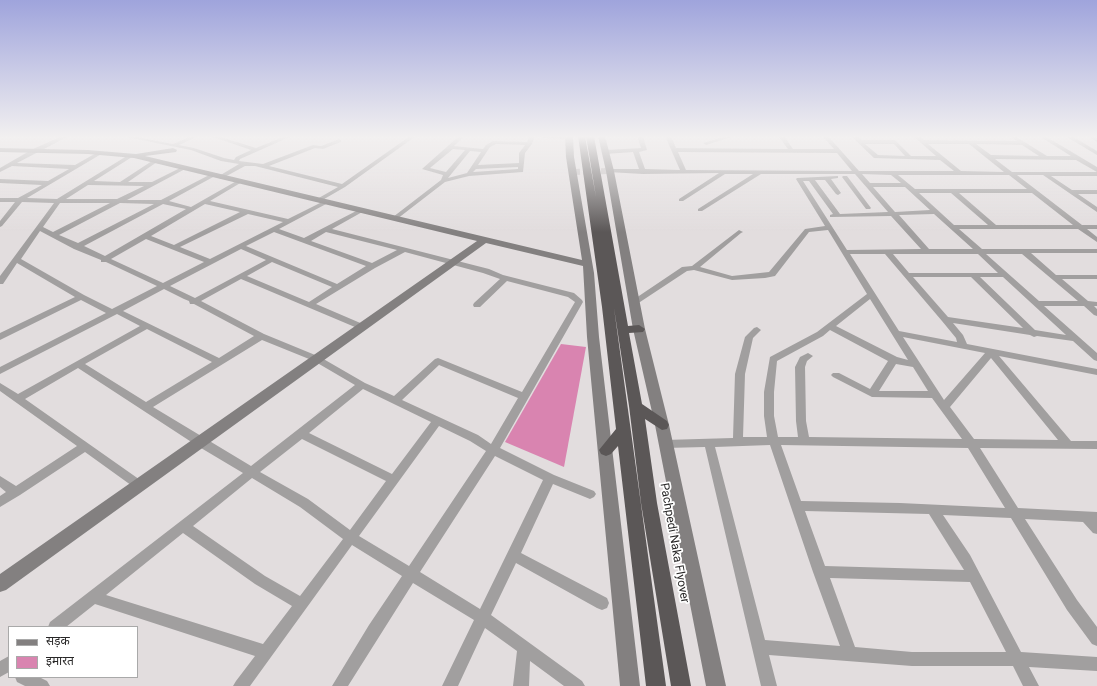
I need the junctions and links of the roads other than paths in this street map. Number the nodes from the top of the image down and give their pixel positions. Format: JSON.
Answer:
{"nodes":[{"id":1,"x":72,"y":168,"type":"edge"},
{"id":2,"x":110,"y":168,"type":"edge"},
{"id":3,"x":144,"y":168,"type":"edge"},
{"id":4,"x":184,"y":168,"type":"joint"},
{"id":5,"x":235,"y":168,"type":"edge"},
{"id":6,"x":271,"y":168,"type":"edge"},
{"id":7,"x":368,"y":168,"type":"edge"},
{"id":8,"x":426,"y":168,"type":"edge"},
{"id":9,"x":452,"y":168,"type":"edge"},
{"id":10,"x":472,"y":168,"type":"edge"},
{"id":11,"x":520,"y":168,"type":"edge"},
{"id":12,"x":572,"y":168,"type":"edge"},
{"id":13,"x":583,"y":168,"type":"edge"},
{"id":14,"x":595,"y":168,"type":"edge"},
{"id":15,"x":609,"y":168,"type":"edge"},
{"id":16,"x":642,"y":168,"type":"edge"},
{"id":17,"x":682,"y":168,"type":"edge"},
{"id":18,"x":852,"y":168,"type":"edge"},
{"id":19,"x":953,"y":168,"type":"edge"},
{"id":20,"x":1003,"y":168,"type":"edge"},
{"id":21,"x":610,"y":171,"type":"junction"},
{"id":22,"x":643,"y":172,"type":"junction"},
{"id":23,"x":684,"y":172,"type":"junction"},
{"id":24,"x":722,"y":172,"type":"junction"},
{"id":25,"x":760,"y":172,"type":"junction"},
{"id":26,"x":892,"y":172,"type":"junction"},
{"id":27,"x":958,"y":172,"type":"junction"},
{"id":28,"x":1008,"y":172,"type":"junction"},
{"id":29,"x":1043,"y":173,"type":"junction"},
{"id":30,"x":447,"y":174,"type":"junction"},
{"id":31,"x":469,"y":174,"type":"junction"},
{"id":32,"x":843,"y":174,"type":"junction"},
{"id":33,"x":857,"y":174,"type":"junction"},
{"id":34,"x":1097,"y":174,"type":"edge"},
{"id":35,"x":217,"y":176,"type":"junction"},
{"id":36,"x":827,"y":178,"type":"junction"},
{"id":37,"x":812,"y":179,"type":"junction"},
{"id":38,"x":0,"y":181,"type":"edge"},
{"id":39,"x":240,"y":181,"type":"junction"},
{"id":40,"x":443,"y":181,"type":"junction"},
{"id":41,"x":48,"y":183,"type":"junction"},
{"id":42,"x":85,"y":183,"type":"junction"},
{"id":43,"x":122,"y":183,"type":"junction"},
{"id":44,"x":152,"y":184,"type":"junction"},
{"id":45,"x":867,"y":185,"type":"junction"},
{"id":46,"x":906,"y":185,"type":"junction"},
{"id":47,"x":343,"y":186,"type":"junction"},
{"id":48,"x":913,"y":191,"type":"junction"},
{"id":49,"x":1034,"y":191,"type":"junction"},
{"id":50,"x":954,"y":192,"type":"junction"},
{"id":51,"x":1072,"y":192,"type":"junction"},
{"id":52,"x":1097,"y":192,"type":"edge"},
{"id":53,"x":838,"y":193,"type":"dead end"},
{"id":54,"x":0,"y":200,"type":"edge"},
{"id":55,"x":20,"y":200,"type":"junction"},
{"id":56,"x":122,"y":200,"type":"junction"},
{"id":57,"x":680,"y":200,"type":"dead end"},
{"id":58,"x":58,"y":201,"type":"junction"},
{"id":59,"x":322,"y":201,"type":"junction"},
{"id":60,"x":160,"y":202,"type":"junction"},
{"id":61,"x":204,"y":202,"type":"junction"},
{"id":62,"x":868,"y":208,"type":"dead end"},
{"id":63,"x":193,"y":209,"type":"junction"},
{"id":64,"x":362,"y":210,"type":"junction"},
{"id":65,"x":700,"y":210,"type":"dead end"},
{"id":66,"x":1097,"y":210,"type":"edge"},
{"id":67,"x":246,"y":212,"type":"junction"},
{"id":68,"x":937,"y":212,"type":"junction"},
{"id":69,"x":892,"y":214,"type":"junction"},
{"id":70,"x":823,"y":216,"type":"junction"},
{"id":71,"x":838,"y":216,"type":"junction"},
{"id":72,"x":395,"y":218,"type":"junction"},
{"id":73,"x":289,"y":221,"type":"junction"},
{"id":74,"x":0,"y":225,"type":"edge"},
{"id":75,"x":953,"y":227,"type":"junction"},
{"id":76,"x":994,"y":227,"type":"junction"},
{"id":77,"x":1081,"y":227,"type":"junction"},
{"id":78,"x":1097,"y":227,"type":"edge"},
{"id":79,"x":39,"y":228,"type":"junction"},
{"id":80,"x":830,"y":228,"type":"junction"},
{"id":81,"x":272,"y":229,"type":"junction"},
{"id":82,"x":326,"y":230,"type":"junction"},
{"id":83,"x":739,"y":232,"type":"dead end"},
{"id":84,"x":53,"y":235,"type":"junction"},
{"id":85,"x":145,"y":236,"type":"junction"},
{"id":86,"x":485,"y":239,"type":"junction"},
{"id":87,"x":1097,"y":240,"type":"edge"},
{"id":88,"x":305,"y":241,"type":"junction"},
{"id":89,"x":239,"y":246,"type":"junction"},
{"id":90,"x":77,"y":247,"type":"junction"},
{"id":91,"x":175,"y":247,"type":"junction"},
{"id":92,"x":402,"y":250,"type":"junction"},
{"id":93,"x":845,"y":252,"type":"junction"},
{"id":94,"x":887,"y":252,"type":"junction"},
{"id":95,"x":927,"y":252,"type":"junction"},
{"id":96,"x":981,"y":252,"type":"junction"},
{"id":97,"x":1024,"y":252,"type":"junction"},
{"id":98,"x":1097,"y":252,"type":"edge"},
{"id":99,"x":16,"y":260,"type":"junction"},
{"id":100,"x":104,"y":260,"type":"junction"},
{"id":101,"x":271,"y":260,"type":"junction"},
{"id":102,"x":210,"y":262,"type":"junction"},
{"id":103,"x":452,"y":263,"type":"junction"},
{"id":104,"x":587,"y":264,"type":"junction"},
{"id":105,"x":372,"y":266,"type":"junction"},
{"id":106,"x":694,"y":268,"type":"junction"},
{"id":107,"x":907,"y":275,"type":"junction"},
{"id":108,"x":973,"y":275,"type":"junction"},
{"id":109,"x":1005,"y":275,"type":"junction"},
{"id":110,"x":241,"y":276,"type":"junction"},
{"id":111,"x":1055,"y":277,"type":"junction"},
{"id":112,"x":1097,"y":278,"type":"edge"},
{"id":113,"x":505,"y":279,"type":"junction"},
{"id":114,"x":0,"y":282,"type":"edge"},
{"id":115,"x":163,"y":287,"type":"junction"},
{"id":116,"x":338,"y":287,"type":"junction"},
{"id":117,"x":872,"y":294,"type":"junction"},
{"id":118,"x":81,"y":297,"type":"junction"},
{"id":119,"x":193,"y":302,"type":"junction"},
{"id":120,"x":634,"y":302,"type":"junction"},
{"id":121,"x":1037,"y":303,"type":"junction"},
{"id":122,"x":1086,"y":303,"type":"junction"},
{"id":123,"x":1097,"y":304,"type":"edge"},
{"id":124,"x":309,"y":305,"type":"junction"},
{"id":125,"x":477,"y":305,"type":"dead end"},
{"id":126,"x":115,"y":312,"type":"junction"},
{"id":127,"x":1097,"y":313,"type":"edge"},
{"id":128,"x":946,"y":319,"type":"junction"},
{"id":129,"x":146,"y":326,"type":"junction"},
{"id":130,"x":829,"y":326,"type":"junction"},
{"id":131,"x":362,"y":327,"type":"junction"},
{"id":132,"x":639,"y":329,"type":"junction"},
{"id":133,"x":623,"y":330,"type":"junction"},
{"id":134,"x":757,"y":330,"type":"dead end"},
{"id":135,"x":896,"y":333,"type":"junction"},
{"id":136,"x":1034,"y":334,"type":"junction"},
{"id":137,"x":261,"y":336,"type":"junction"},
{"id":138,"x":0,"y":337,"type":"edge"},
{"id":139,"x":1076,"y":340,"type":"junction"},
{"id":140,"x":963,"y":346,"type":"junction"},
{"id":141,"x":991,"y":352,"type":"junction"},
{"id":142,"x":808,"y":356,"type":"dead end"},
{"id":143,"x":1097,"y":358,"type":"edge"},
{"id":144,"x":316,"y":359,"type":"junction"},
{"id":145,"x":894,"y":360,"type":"junction"},
{"id":146,"x":218,"y":362,"type":"junction"},
{"id":147,"x":78,"y":364,"type":"junction"},
{"id":148,"x":917,"y":365,"type":"junction"},
{"id":149,"x":0,"y":371,"type":"edge"},
{"id":150,"x":1097,"y":372,"type":"edge"},
{"id":151,"x":836,"y":375,"type":"dead end"},
{"id":152,"x":362,"y":385,"type":"junction"},
{"id":153,"x":0,"y":386,"type":"edge"},
{"id":154,"x":872,"y":394,"type":"junction"},
{"id":155,"x":935,"y":395,"type":"junction"},
{"id":156,"x":523,"y":396,"type":"junction"},
{"id":157,"x":18,"y":398,"type":"junction"},
{"id":158,"x":395,"y":401,"type":"junction"},
{"id":159,"x":636,"y":406,"type":"junction"},
{"id":160,"x":146,"y":407,"type":"junction"},
{"id":161,"x":944,"y":407,"type":"junction"},
{"id":162,"x":437,"y":421,"type":"junction"},
{"id":163,"x":662,"y":425,"type":"junction"},
{"id":164,"x":623,"y":431,"type":"junction"},
{"id":165,"x":302,"y":434,"type":"junction"},
{"id":166,"x":200,"y":442,"type":"junction"},
{"id":167,"x":738,"y":442,"type":"junction"},
{"id":168,"x":775,"y":442,"type":"junction"},
{"id":169,"x":804,"y":442,"type":"junction"},
{"id":170,"x":709,"y":443,"type":"junction"},
{"id":171,"x":971,"y":443,"type":"junction"},
{"id":172,"x":665,"y":444,"type":"junction"},
{"id":173,"x":1068,"y":445,"type":"junction"},
{"id":174,"x":86,"y":446,"type":"junction"},
{"id":175,"x":1097,"y":446,"type":"edge"},
{"id":176,"x":493,"y":450,"type":"junction"},
{"id":177,"x":606,"y":450,"type":"junction"},
{"id":178,"x":636,"y":468,"type":"junction"},
{"id":179,"x":251,"y":473,"type":"junction"},
{"id":180,"x":550,"y":478,"type":"junction"},
{"id":181,"x":394,"y":480,"type":"junction"},
{"id":182,"x":0,"y":481,"type":"edge"},
{"id":183,"x":139,"y":485,"type":"junction"},
{"id":184,"x":16,"y":492,"type":"junction"},
{"id":185,"x":590,"y":494,"type":"dead end"},
{"id":186,"x":0,"y":502,"type":"edge"},
{"id":187,"x":797,"y":506,"type":"junction"},
{"id":188,"x":933,"y":510,"type":"junction"},
{"id":189,"x":1014,"y":513,"type":"junction"},
{"id":190,"x":1092,"y":517,"type":"edge"},
{"id":191,"x":183,"y":526,"type":"junction"},
{"id":192,"x":1097,"y":529,"type":"edge"},
{"id":193,"x":350,"y":537,"type":"junction"},
{"id":194,"x":513,"y":555,"type":"junction"},
{"id":195,"x":820,"y":572,"type":"junction"},
{"id":196,"x":411,"y":574,"type":"junction"},
{"id":197,"x":973,"y":576,"type":"junction"},
{"id":198,"x":0,"y":584,"type":"edge"},
{"id":199,"x":93,"y":597,"type":"junction"},
{"id":200,"x":602,"y":603,"type":"dead end"},
{"id":201,"x":301,"y":604,"type":"junction"},
{"id":202,"x":482,"y":618,"type":"junction"},
{"id":203,"x":56,"y":626,"type":"edge"},
{"id":204,"x":1097,"y":639,"type":"edge"},
{"id":205,"x":759,"y":647,"type":"junction"},
{"id":206,"x":524,"y":648,"type":"junction"},
{"id":207,"x":266,"y":652,"type":"junction"},
{"id":208,"x":850,"y":654,"type":"junction"},
{"id":209,"x":1016,"y":659,"type":"junction"},
{"id":210,"x":1097,"y":664,"type":"edge"},
{"id":211,"x":24,"y":678,"type":"edge"},
{"id":212,"x":42,"y":686,"type":"edge"},
{"id":213,"x":241,"y":686,"type":"edge"},
{"id":214,"x":340,"y":686,"type":"edge"},
{"id":215,"x":450,"y":686,"type":"edge"},
{"id":216,"x":521,"y":686,"type":"edge"},
{"id":217,"x":577,"y":686,"type":"edge"},
{"id":218,"x":630,"y":686,"type":"edge"},
{"id":219,"x":656,"y":686,"type":"edge"},
{"id":220,"x":682,"y":686,"type":"edge"},
{"id":221,"x":716,"y":686,"type":"edge"},
{"id":222,"x":769,"y":686,"type":"edge"},
{"id":223,"x":1031,"y":686,"type":"edge"}],
"edges":[{"from":1,"to":41,"type":"street"},
{"from":2,"to":42,"type":"street"},
{"from":3,"to":43,"type":"street"},
{"from":4,"to":35,"type":"main road"},
{"from":4,"to":44,"type":"street"},
{"from":5,"to":35,"type":"street"},
{"from":6,"to":47,"type":"street"},
{"from":7,"to":47,"type":"street"},
{"from":8,"to":30,"type":"street"},
{"from":9,"to":30,"type":"street"},
{"from":10,"to":31,"type":"street"},
{"from":11,"to":31,"type":"street"},
{"from":12,"to":104,"type":"main road"},
{"from":13,"to":164,"type":"highway","name":"Pachpedi Naka Flyover"},
{"from":14,"to":133,"type":"highway","name":"Pachpedi Naka Flyover"},
{"from":15,"to":21,"type":"main road"},
{"from":16,"to":22,"type":"street"},
{"from":17,"to":23,"type":"street"},
{"from":18,"to":33,"type":"street"},
{"from":19,"to":27,"type":"street"},
{"from":20,"to":28,"type":"street"},
{"from":21,"to":22,"type":"street"},
{"from":21,"to":120,"type":"main road"},
{"from":22,"to":23,"type":"street"},
{"from":23,"to":24,"type":"street"},
{"from":24,"to":25,"type":"street"},
{"from":24,"to":57,"type":"street"},
{"from":25,"to":32,"type":"street"},
{"from":25,"to":65,"type":"street"},
{"from":26,"to":27,"type":"street"},
{"from":26,"to":33,"type":"street"},
{"from":26,"to":46,"type":"street"},
{"from":27,"to":28,"type":"street"},
{"from":28,"to":29,"type":"street"},
{"from":28,"to":49,"type":"street"},
{"from":29,"to":34,"type":"street"},
{"from":29,"to":51,"type":"street"},
{"from":30,"to":40,"type":"street"},
{"from":31,"to":40,"type":"street"},
{"from":32,"to":33,"type":"street"},
{"from":32,"to":36,"type":"street"},
{"from":32,"to":62,"type":"street"},
{"from":33,"to":45,"type":"street"},
{"from":35,"to":39,"type":"main road"},
{"from":35,"to":60,"type":"street"},
{"from":36,"to":37,"type":"street"},
{"from":36,"to":53,"type":"street"},
{"from":37,"to":70,"type":"street"},
{"from":37,"to":71,"type":"street"},
{"from":38,"to":41,"type":"street"},
{"from":39,"to":59,"type":"main road"},
{"from":39,"to":61,"type":"street"},
{"from":40,"to":72,"type":"street"},
{"from":41,"to":55,"type":"street"},
{"from":42,"to":43,"type":"street"},
{"from":42,"to":58,"type":"street"},
{"from":43,"to":44,"type":"street"},
{"from":44,"to":56,"type":"street"},
{"from":45,"to":46,"type":"street"},
{"from":45,"to":69,"type":"street"},
{"from":46,"to":48,"type":"street"},
{"from":47,"to":59,"type":"street"},
{"from":48,"to":50,"type":"street"},
{"from":48,"to":68,"type":"street"},
{"from":49,"to":50,"type":"street"},
{"from":49,"to":77,"type":"street"},
{"from":50,"to":76,"type":"street"},
{"from":51,"to":52,"type":"street"},
{"from":51,"to":66,"type":"street"},
{"from":54,"to":55,"type":"street"},
{"from":55,"to":58,"type":"street"},
{"from":55,"to":74,"type":"street"},
{"from":56,"to":58,"type":"street"},
{"from":56,"to":60,"type":"street"},
{"from":56,"to":84,"type":"street"},
{"from":58,"to":79,"type":"street"},
{"from":59,"to":64,"type":"main road"},
{"from":59,"to":73,"type":"street"},
{"from":60,"to":63,"type":"street"},
{"from":60,"to":90,"type":"street"},
{"from":61,"to":63,"type":"street"},
{"from":61,"to":67,"type":"street"},
{"from":63,"to":85,"type":"street"},
{"from":64,"to":72,"type":"main road"},
{"from":64,"to":82,"type":"street"},
{"from":67,"to":73,"type":"street"},
{"from":67,"to":91,"type":"street"},
{"from":68,"to":69,"type":"street"},
{"from":68,"to":75,"type":"street"},
{"from":69,"to":71,"type":"street"},
{"from":69,"to":95,"type":"street"},
{"from":70,"to":71,"type":"street"},
{"from":70,"to":80,"type":"street"},
{"from":72,"to":86,"type":"main road"},
{"from":73,"to":81,"type":"street"},
{"from":75,"to":76,"type":"street"},
{"from":75,"to":96,"type":"street"},
{"from":76,"to":77,"type":"street"},
{"from":77,"to":78,"type":"street"},
{"from":77,"to":87,"type":"street"},
{"from":79,"to":84,"type":"street"},
{"from":79,"to":99,"type":"street"},
{"from":80,"to":93,"type":"street"},
{"from":80,"to":106,"type":"street"},
{"from":81,"to":88,"type":"street"},
{"from":81,"to":89,"type":"street"},
{"from":82,"to":88,"type":"street"},
{"from":82,"to":92,"type":"street"},
{"from":83,"to":106,"type":"street"},
{"from":84,"to":90,"type":"street"},
{"from":85,"to":91,"type":"street"},
{"from":85,"to":100,"type":"street"},
{"from":86,"to":103,"type":"main road"},
{"from":86,"to":104,"type":"main road"},
{"from":88,"to":105,"type":"street"},
{"from":89,"to":101,"type":"street"},
{"from":89,"to":102,"type":"street"},
{"from":90,"to":100,"type":"street"},
{"from":91,"to":102,"type":"street"},
{"from":92,"to":103,"type":"street"},
{"from":92,"to":105,"type":"street"},
{"from":93,"to":94,"type":"street"},
{"from":93,"to":117,"type":"street"},
{"from":94,"to":95,"type":"street"},
{"from":94,"to":107,"type":"street"},
{"from":95,"to":96,"type":"street"},
{"from":96,"to":97,"type":"street"},
{"from":96,"to":109,"type":"street"},
{"from":97,"to":98,"type":"street"},
{"from":97,"to":111,"type":"street"},
{"from":99,"to":114,"type":"street"},
{"from":99,"to":118,"type":"street"},
{"from":100,"to":115,"type":"street"},
{"from":101,"to":110,"type":"street"},
{"from":101,"to":116,"type":"street"},
{"from":102,"to":115,"type":"street"},
{"from":103,"to":113,"type":"street"},
{"from":103,"to":131,"type":"main road"},
{"from":104,"to":177,"type":"main road"},
{"from":105,"to":116,"type":"street"},
{"from":106,"to":120,"type":"street"},
{"from":107,"to":108,"type":"street"},
{"from":107,"to":128,"type":"street"},
{"from":108,"to":109,"type":"street"},
{"from":108,"to":136,"type":"street"},
{"from":109,"to":121,"type":"street"},
{"from":110,"to":119,"type":"street"},
{"from":110,"to":124,"type":"street"},
{"from":111,"to":112,"type":"street"},
{"from":111,"to":122,"type":"street"},
{"from":113,"to":125,"type":"street"},
{"from":113,"to":156,"type":"street"},
{"from":115,"to":119,"type":"street"},
{"from":115,"to":126,"type":"street"},
{"from":116,"to":124,"type":"street"},
{"from":117,"to":130,"type":"street"},
{"from":117,"to":135,"type":"street"},
{"from":118,"to":126,"type":"street"},
{"from":118,"to":138,"type":"street"},
{"from":119,"to":137,"type":"street"},
{"from":120,"to":132,"type":"main road"},
{"from":121,"to":122,"type":"street"},
{"from":121,"to":139,"type":"street"},
{"from":122,"to":123,"type":"street"},
{"from":122,"to":127,"type":"street"},
{"from":124,"to":131,"type":"street"},
{"from":126,"to":129,"type":"street"},
{"from":126,"to":149,"type":"street"},
{"from":128,"to":136,"type":"street"},
{"from":128,"to":140,"type":"street"},
{"from":129,"to":146,"type":"street"},
{"from":129,"to":147,"type":"street"},
{"from":130,"to":145,"type":"street"},
{"from":130,"to":168,"type":"street"},
{"from":131,"to":144,"type":"main road"},
{"from":132,"to":133,"type":"highway"},
{"from":132,"to":163,"type":"main road"},
{"from":133,"to":159,"type":"highway","name":"Pachpedi Naka Flyover"},
{"from":134,"to":167,"type":"street"},
{"from":135,"to":140,"type":"street"},
{"from":135,"to":148,"type":"street"},
{"from":136,"to":139,"type":"street"},
{"from":137,"to":144,"type":"street"},
{"from":137,"to":146,"type":"street"},
{"from":139,"to":143,"type":"street"},
{"from":140,"to":141,"type":"street"},
{"from":141,"to":150,"type":"street"},
{"from":141,"to":161,"type":"street"},
{"from":141,"to":173,"type":"street"},
{"from":142,"to":169,"type":"street"},
{"from":144,"to":152,"type":"street"},
{"from":144,"to":166,"type":"main road"},
{"from":145,"to":148,"type":"street"},
{"from":145,"to":154,"type":"street"},
{"from":146,"to":160,"type":"street"},
{"from":147,"to":157,"type":"street"},
{"from":147,"to":160,"type":"street"},
{"from":148,"to":155,"type":"street"},
{"from":151,"to":154,"type":"street"},
{"from":152,"to":158,"type":"street"},
{"from":152,"to":165,"type":"street"},
{"from":153,"to":157,"type":"street"},
{"from":154,"to":155,"type":"street"},
{"from":155,"to":161,"type":"street"},
{"from":156,"to":158,"type":"street"},
{"from":156,"to":176,"type":"street"},
{"from":157,"to":174,"type":"street"},
{"from":158,"to":162,"type":"street"},
{"from":159,"to":163,"type":"highway"},
{"from":159,"to":178,"type":"highway","name":"Pachpedi Naka Flyover"},
{"from":160,"to":166,"type":"street"},
{"from":161,"to":171,"type":"street"},
{"from":162,"to":176,"type":"street"},
{"from":162,"to":181,"type":"street"},
{"from":163,"to":172,"type":"main road"},
{"from":164,"to":177,"type":"highway"},
{"from":164,"to":178,"type":"highway","name":"Pachpedi Naka Flyover"},
{"from":165,"to":179,"type":"street"},
{"from":165,"to":181,"type":"street"},
{"from":166,"to":179,"type":"street"},
{"from":166,"to":183,"type":"main road"},
{"from":167,"to":168,"type":"street"},
{"from":167,"to":170,"type":"street"},
{"from":168,"to":169,"type":"street"},
{"from":168,"to":187,"type":"street"},
{"from":169,"to":171,"type":"street"},
{"from":170,"to":172,"type":"street"},
{"from":170,"to":205,"type":"street"},
{"from":171,"to":173,"type":"street"},
{"from":171,"to":189,"type":"street"},
{"from":172,"to":221,"type":"main road"},
{"from":173,"to":175,"type":"street"},
{"from":174,"to":183,"type":"street"},
{"from":174,"to":184,"type":"street"},
{"from":176,"to":180,"type":"street"},
{"from":176,"to":196,"type":"street"},
{"from":177,"to":218,"type":"main road"},
{"from":178,"to":219,"type":"highway","name":"Pachpedi Naka Flyover"},
{"from":178,"to":220,"type":"highway","name":"Pachpedi Naka Flyover"},
{"from":179,"to":191,"type":"street"},
{"from":179,"to":193,"type":"street"},
{"from":180,"to":185,"type":"street"},
{"from":180,"to":194,"type":"street"},
{"from":181,"to":193,"type":"street"},
{"from":182,"to":184,"type":"street"},
{"from":183,"to":198,"type":"main road"},
{"from":184,"to":186,"type":"street"},
{"from":187,"to":188,"type":"street"},
{"from":187,"to":195,"type":"street"},
{"from":188,"to":189,"type":"street"},
{"from":188,"to":197,"type":"street"},
{"from":189,"to":190,"type":"street"},
{"from":189,"to":204,"type":"street"},
{"from":190,"to":192,"type":"street"},
{"from":191,"to":199,"type":"street"},
{"from":191,"to":201,"type":"street"},
{"from":193,"to":196,"type":"street"},
{"from":193,"to":201,"type":"street"},
{"from":194,"to":200,"type":"street"},
{"from":194,"to":202,"type":"street"},
{"from":195,"to":197,"type":"street"},
{"from":195,"to":208,"type":"street"},
{"from":196,"to":202,"type":"street"},
{"from":196,"to":214,"type":"street"},
{"from":197,"to":209,"type":"street"},
{"from":199,"to":203,"type":"street"},
{"from":199,"to":207,"type":"street"},
{"from":201,"to":207,"type":"street"},
{"from":202,"to":206,"type":"street"},
{"from":202,"to":215,"type":"street"},
{"from":205,"to":208,"type":"street"},
{"from":205,"to":222,"type":"street"},
{"from":206,"to":216,"type":"street"},
{"from":206,"to":217,"type":"street"},
{"from":207,"to":213,"type":"street"},
{"from":208,"to":209,"type":"street"},
{"from":209,"to":210,"type":"street"},
{"from":209,"to":223,"type":"street"},
{"from":211,"to":212,"type":"street"}]}
